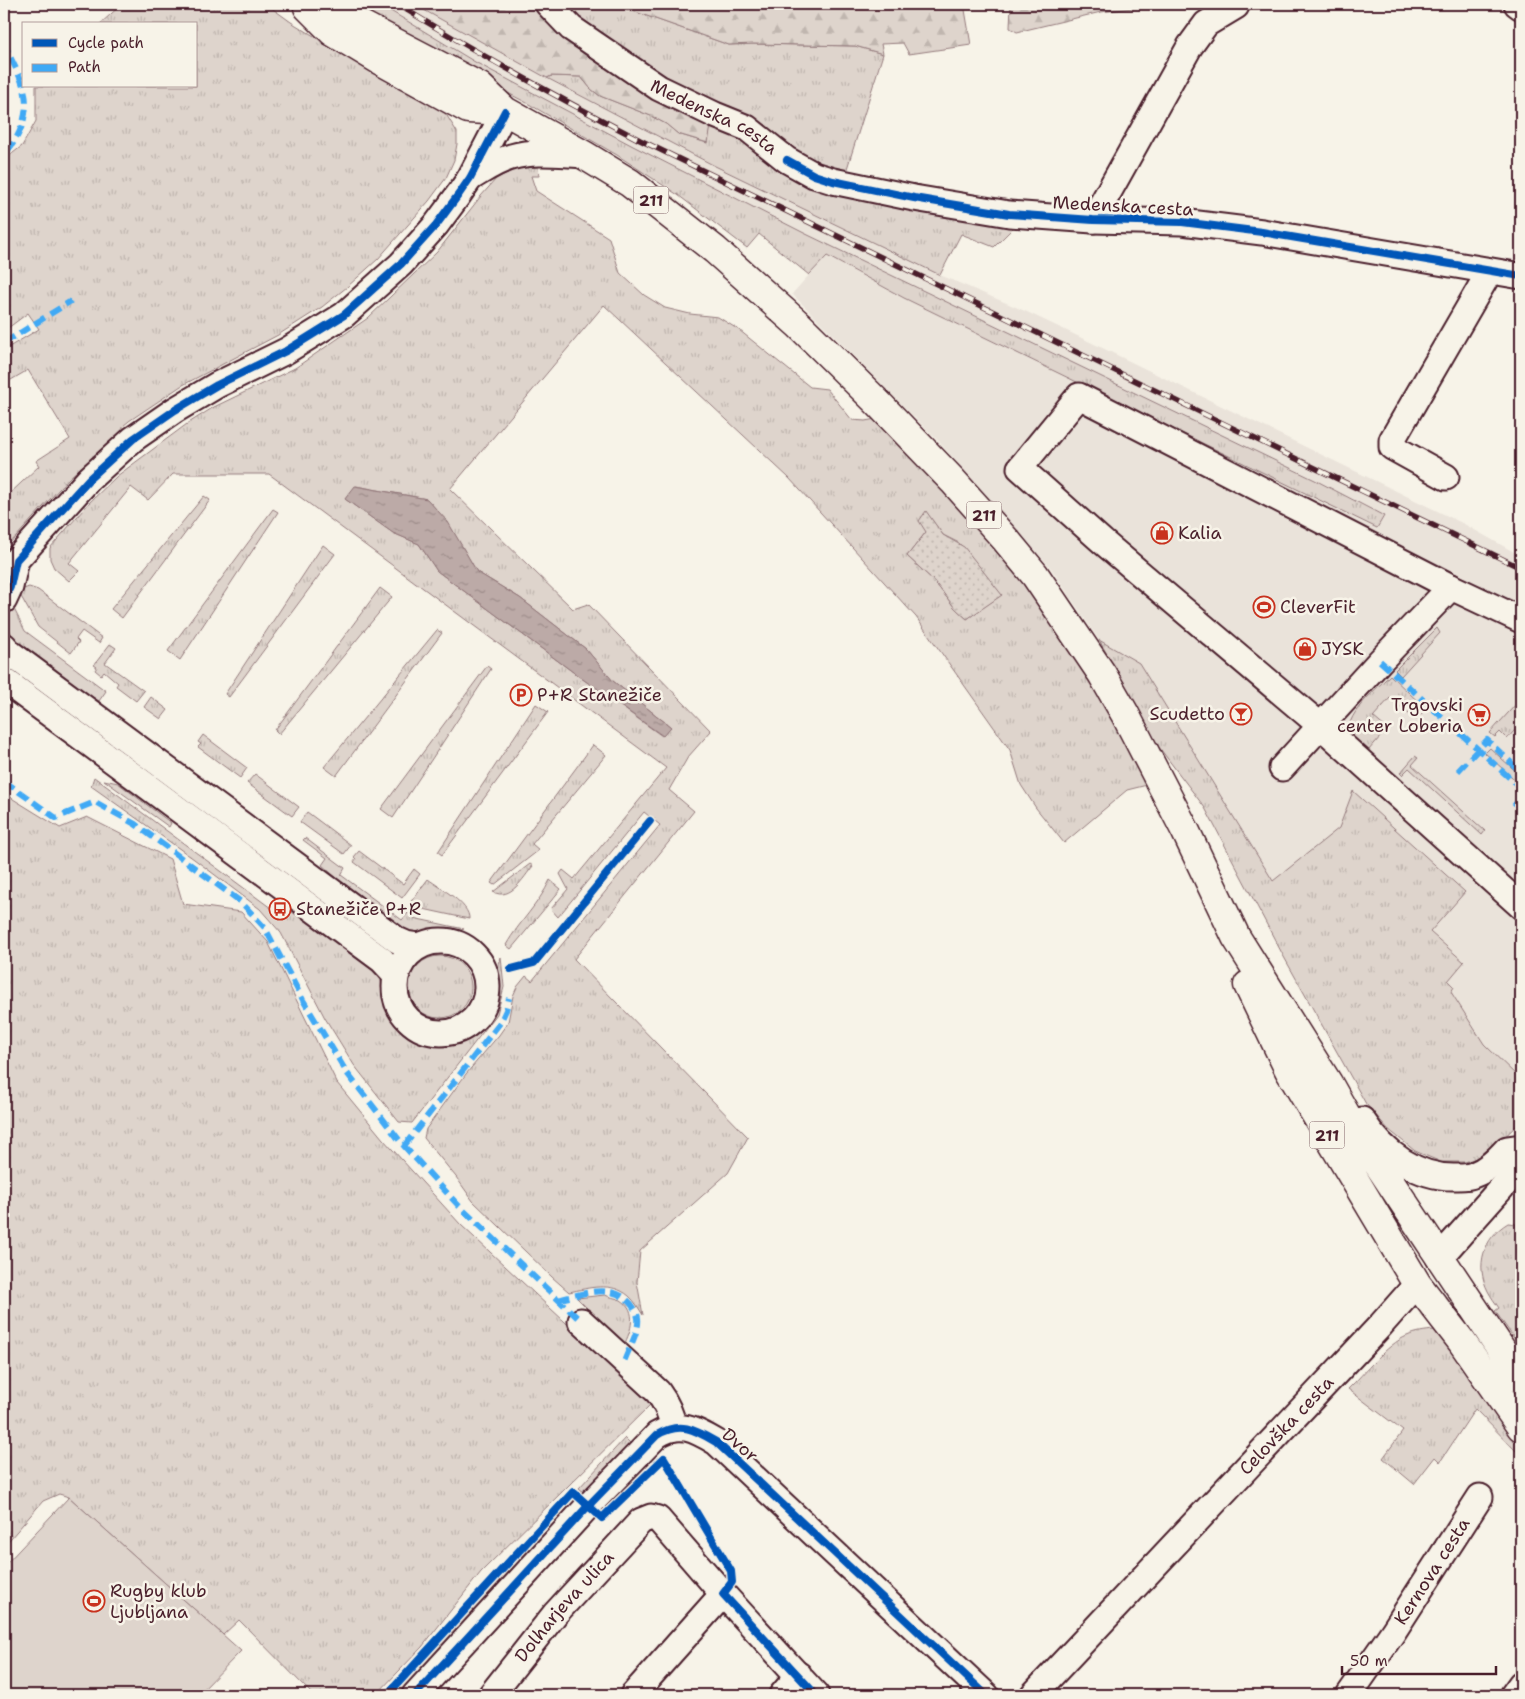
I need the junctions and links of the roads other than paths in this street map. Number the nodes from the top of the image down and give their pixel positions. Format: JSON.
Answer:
{"nodes":[{"id":1,"x":304,"y":4,"type":"edge"},
{"id":2,"x":315,"y":4,"type":"edge"},
{"id":3,"x":548,"y":4,"type":"edge"},
{"id":4,"x":1517,"y":4,"type":"edge"},
{"id":5,"x":1236,"y":6,"type":"dead end"},
{"id":6,"x":1521,"y":6,"type":"edge"},
{"id":7,"x":505,"y":111,"type":"junction"},
{"id":8,"x":584,"y":155,"type":"junction"},
{"id":9,"x":470,"y":178,"type":"junction"},
{"id":10,"x":1093,"y":220,"type":"junction"},
{"id":11,"x":1490,"y":271,"type":"junction"},
{"id":12,"x":1521,"y":276,"type":"edge"},
{"id":13,"x":1446,"y":477,"type":"dead end"},
{"id":14,"x":10,"y":562,"type":"edge"},
{"id":15,"x":1451,"y":587,"type":"junction"},
{"id":16,"x":4,"y":600,"type":"edge"},
{"id":17,"x":1521,"y":620,"type":"edge"},
{"id":18,"x":4,"y":646,"type":"edge"},
{"id":19,"x":4,"y":680,"type":"edge"},
{"id":20,"x":1321,"y":726,"type":"junction"},
{"id":21,"x":1282,"y":768,"type":"dead end"},
{"id":22,"x":1521,"y":906,"type":"edge"},
{"id":23,"x":1236,"y":937,"type":"junction"},
{"id":24,"x":419,"y":946,"type":"junction"},
{"id":25,"x":396,"y":975,"type":"junction"},
{"id":26,"x":1328,"y":1083,"type":"junction"},
{"id":27,"x":1521,"y":1147,"type":"edge"},
{"id":28,"x":1517,"y":1180,"type":"edge"},
{"id":29,"x":1439,"y":1258,"type":"junction"},
{"id":30,"x":1417,"y":1284,"type":"junction"},
{"id":31,"x":580,"y":1321,"type":"dead end"},
{"id":32,"x":1521,"y":1379,"type":"edge"},
{"id":33,"x":674,"y":1428,"type":"junction"},
{"id":34,"x":1521,"y":1428,"type":"edge"},
{"id":35,"x":1480,"y":1497,"type":"dead end"},
{"id":36,"x":723,"y":1594,"type":"junction"},
{"id":37,"x":799,"y":1675,"type":"junction"},
{"id":38,"x":1521,"y":1684,"type":"edge"},
{"id":39,"x":415,"y":1695,"type":"edge"},
{"id":40,"x":490,"y":1695,"type":"edge"},
{"id":41,"x":633,"y":1695,"type":"edge"},
{"id":42,"x":782,"y":1695,"type":"edge"},
{"id":43,"x":816,"y":1695,"type":"edge"},
{"id":44,"x":986,"y":1695,"type":"edge"},
{"id":45,"x":1033,"y":1695,"type":"edge"},
{"id":46,"x":1349,"y":1695,"type":"edge"},
{"id":47,"x":1513,"y":1695,"type":"edge"}],
"edges":[{"from":1,"to":7,"type":"main road","number":"211"},
{"from":2,"to":7,"type":"main road","number":"211"},
{"from":3,"to":10,"type":"street","name":"Medenska cesta"},
{"from":4,"to":6,"type":"street"},
{"from":5,"to":10,"type":"street"},
{"from":7,"to":8,"type":"main road","number":"211"},
{"from":7,"to":9,"type":"street"},
{"from":8,"to":9,"type":"street"},
{"from":8,"to":23,"type":"main road","number":"211"},
{"from":9,"to":14,"type":"street"},
{"from":10,"to":11,"type":"street","name":"Medenska cesta"},
{"from":11,"to":12,"type":"street","name":"Medenska cesta"},
{"from":11,"to":13,"type":"street"},
{"from":14,"to":16,"type":"street"},
{"from":15,"to":17,"type":"street"},
{"from":15,"to":20,"type":"street"},
{"from":15,"to":20,"type":"street"},
{"from":18,"to":24,"type":"street"},
{"from":19,"to":25,"type":"street"},
{"from":20,"to":21,"type":"street"},
{"from":20,"to":22,"type":"street"},
{"from":23,"to":26,"type":"main road","number":"211"},
{"from":23,"to":30,"type":"main road","number":"211"},
{"from":24,"to":25,"type":"street"},
{"from":24,"to":25,"type":"street"},
{"from":26,"to":27,"type":"street"},
{"from":26,"to":29,"type":"main road","number":"211"},
{"from":28,"to":29,"type":"street"},
{"from":29,"to":30,"type":"main road"},
{"from":29,"to":32,"type":"main road","number":"211"},
{"from":30,"to":34,"type":"main road","number":"211"},
{"from":30,"to":45,"type":"street","name":"Celovška cesta"},
{"from":31,"to":33,"type":"street"},
{"from":33,"to":39,"type":"street"},
{"from":33,"to":44,"type":"street","name":"Dvor"},
{"from":35,"to":46,"type":"street","name":"Kernova cesta"},
{"from":36,"to":37,"type":"street"},
{"from":36,"to":40,"type":"street","name":"Dolharjeva ulica"},
{"from":36,"to":41,"type":"street"},
{"from":37,"to":42,"type":"street"},
{"from":37,"to":43,"type":"street"},
{"from":38,"to":47,"type":"street"}]}
